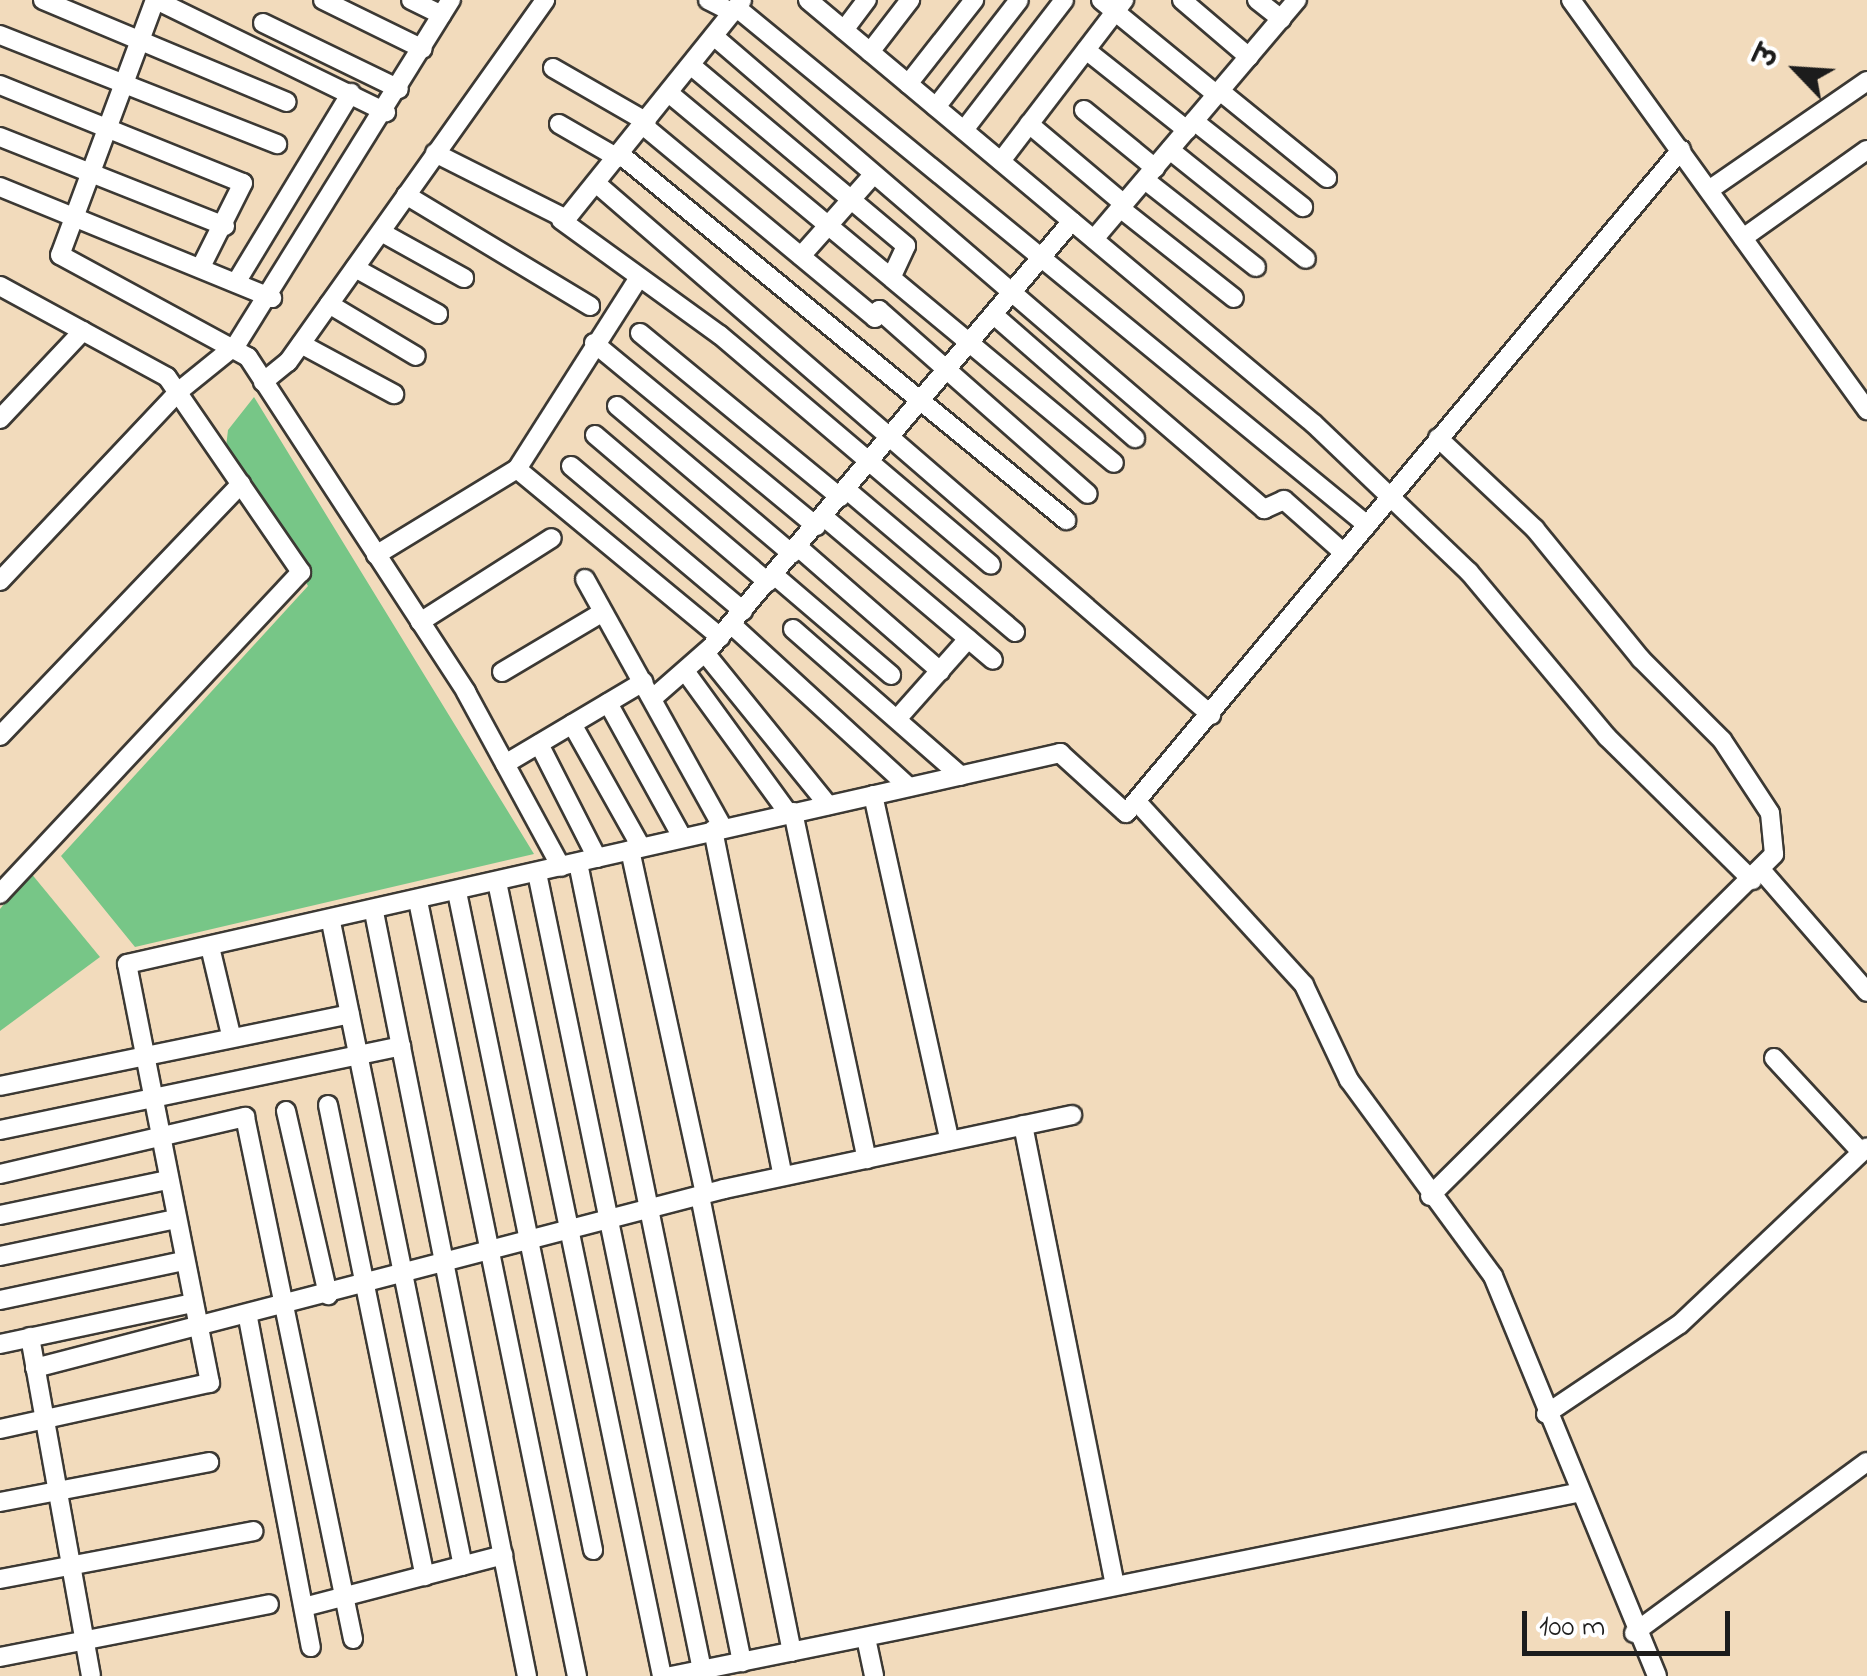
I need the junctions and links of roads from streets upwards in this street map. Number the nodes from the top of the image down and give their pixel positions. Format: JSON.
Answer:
{"nodes":[{"id":1,"x":42,"y":0,"type":"edge"},
{"id":2,"x":156,"y":0,"type":"edge"},
{"id":3,"x":323,"y":0,"type":"edge"},
{"id":4,"x":411,"y":0,"type":"edge"},
{"id":5,"x":545,"y":0,"type":"edge"},
{"id":6,"x":708,"y":0,"type":"edge"},
{"id":7,"x":808,"y":0,"type":"edge"},
{"id":8,"x":867,"y":0,"type":"edge"},
{"id":9,"x":910,"y":0,"type":"edge"},
{"id":10,"x":974,"y":0,"type":"edge"},
{"id":11,"x":1020,"y":0,"type":"edge"},
{"id":12,"x":1064,"y":0,"type":"edge"},
{"id":13,"x":1182,"y":0,"type":"edge"},
{"id":14,"x":1257,"y":0,"type":"edge"},
{"id":15,"x":1297,"y":0,"type":"edge"},
{"id":16,"x":1570,"y":0,"type":"edge"},
{"id":17,"x":1114,"y":4,"type":"edge"},
{"id":18,"x":737,"y":7,"type":"edge"},
{"id":19,"x":447,"y":8,"type":"edge"},
{"id":20,"x":1281,"y":20,"type":"junction"},
{"id":21,"x":263,"y":23,"type":"dead end"},
{"id":22,"x":844,"y":30,"type":"junction"},
{"id":23,"x":0,"y":34,"type":"edge"},
{"id":24,"x":716,"y":38,"type":"junction"},
{"id":25,"x":139,"y":40,"type":"junction"},
{"id":26,"x":423,"y":49,"type":"junction"},
{"id":27,"x":1086,"y":50,"type":"junction"},
{"id":28,"x":870,"y":52,"type":"junction"},
{"id":29,"x":1249,"y":57,"type":"junction"},
{"id":30,"x":692,"y":66,"type":"junction"},
{"id":31,"x":553,"y":68,"type":"dead end"},
{"id":32,"x":1867,"y":81,"type":"edge"},
{"id":33,"x":908,"y":84,"type":"junction"},
{"id":34,"x":0,"y":85,"type":"edge"},
{"id":35,"x":120,"y":86,"type":"junction"},
{"id":36,"x":400,"y":89,"type":"junction"},
{"id":37,"x":351,"y":93,"type":"junction"},
{"id":38,"x":1218,"y":93,"type":"junction"},
{"id":39,"x":670,"y":94,"type":"junction"},
{"id":40,"x":286,"y":102,"type":"dead end"},
{"id":41,"x":936,"y":107,"type":"junction"},
{"id":42,"x":1084,"y":110,"type":"dead end"},
{"id":43,"x":386,"y":112,"type":"junction"},
{"id":44,"x":559,"y":124,"type":"dead end"},
{"id":45,"x":646,"y":124,"type":"junction"},
{"id":46,"x":1029,"y":124,"type":"junction"},
{"id":47,"x":1191,"y":126,"type":"junction"},
{"id":48,"x":106,"y":129,"type":"junction"},
{"id":49,"x":964,"y":130,"type":"junction"},
{"id":50,"x":0,"y":138,"type":"edge"},
{"id":51,"x":277,"y":144,"type":"dead end"},
{"id":52,"x":1170,"y":150,"type":"junction"},
{"id":53,"x":1681,"y":150,"type":"junction"},
{"id":54,"x":1867,"y":150,"type":"edge"},
{"id":55,"x":434,"y":153,"type":"junction"},
{"id":56,"x":619,"y":157,"type":"junction"},
{"id":57,"x":1001,"y":161,"type":"junction"},
{"id":58,"x":90,"y":174,"type":"junction"},
{"id":59,"x":1150,"y":174,"type":"junction"},
{"id":60,"x":874,"y":175,"type":"junction"},
{"id":61,"x":1327,"y":178,"type":"dead end"},
{"id":62,"x":597,"y":184,"type":"junction"},
{"id":63,"x":0,"y":188,"type":"edge"},
{"id":64,"x":1709,"y":190,"type":"junction"},
{"id":65,"x":406,"y":195,"type":"junction"},
{"id":66,"x":851,"y":200,"type":"junction"},
{"id":67,"x":1122,"y":206,"type":"junction"},
{"id":68,"x":1303,"y":207,"type":"dead end"},
{"id":69,"x":76,"y":217,"type":"junction"},
{"id":70,"x":561,"y":220,"type":"junction"},
{"id":71,"x":1072,"y":221,"type":"junction"},
{"id":72,"x":225,"y":226,"type":"junction"},
{"id":73,"x":825,"y":229,"type":"junction"},
{"id":74,"x":381,"y":232,"type":"junction"},
{"id":75,"x":1743,"y":238,"type":"junction"},
{"id":76,"x":1094,"y":239,"type":"junction"},
{"id":77,"x":1044,"y":255,"type":"junction"},
{"id":78,"x":802,"y":256,"type":"junction"},
{"id":79,"x":1306,"y":258,"type":"dead end"},
{"id":80,"x":202,"y":264,"type":"junction"},
{"id":81,"x":1256,"y":267,"type":"dead end"},
{"id":82,"x":355,"y":268,"type":"junction"},
{"id":83,"x":892,"y":276,"type":"junction"},
{"id":84,"x":464,"y":278,"type":"dead end"},
{"id":85,"x":236,"y":281,"type":"junction"},
{"id":86,"x":636,"y":282,"type":"junction"},
{"id":87,"x":0,"y":286,"type":"edge"},
{"id":88,"x":1012,"y":296,"type":"junction"},
{"id":89,"x":272,"y":298,"type":"junction"},
{"id":90,"x":1234,"y":298,"type":"dead end"},
{"id":91,"x":329,"y":304,"type":"junction"},
{"id":92,"x":590,"y":306,"type":"dead end"},
{"id":93,"x":438,"y":314,"type":"dead end"},
{"id":94,"x":996,"y":316,"type":"junction"},
{"id":95,"x":82,"y":331,"type":"junction"},
{"id":96,"x":640,"y":332,"type":"dead end"},
{"id":97,"x":974,"y":342,"type":"junction"},
{"id":98,"x":594,"y":343,"type":"junction"},
{"id":99,"x":301,"y":344,"type":"junction"},
{"id":100,"x":236,"y":346,"type":"junction"},
{"id":101,"x":416,"y":356,"type":"dead end"},
{"id":102,"x":949,"y":371,"type":"junction"},
{"id":103,"x":263,"y":382,"type":"junction"},
{"id":104,"x":179,"y":391,"type":"junction"},
{"id":105,"x":394,"y":394,"type":"dead end"},
{"id":106,"x":925,"y":399,"type":"junction"},
{"id":107,"x":616,"y":406,"type":"dead end"},
{"id":108,"x":1867,"y":410,"type":"edge"},
{"id":109,"x":0,"y":419,"type":"edge"},
{"id":110,"x":595,"y":435,"type":"dead end"},
{"id":111,"x":892,"y":438,"type":"junction"},
{"id":112,"x":1135,"y":438,"type":"dead end"},
{"id":113,"x":1438,"y":438,"type":"junction"},
{"id":114,"x":871,"y":462,"type":"junction"},
{"id":115,"x":1114,"y":463,"type":"dead end"},
{"id":116,"x":571,"y":466,"type":"dead end"},
{"id":117,"x":516,"y":469,"type":"junction"},
{"id":118,"x":241,"y":484,"type":"junction"},
{"id":119,"x":844,"y":494,"type":"junction"},
{"id":120,"x":1088,"y":494,"type":"dead end"},
{"id":121,"x":1390,"y":497,"type":"junction"},
{"id":122,"x":1066,"y":520,"type":"dead end"},
{"id":123,"x":820,"y":521,"type":"junction"},
{"id":124,"x":1367,"y":525,"type":"junction"},
{"id":125,"x":552,"y":538,"type":"dead end"},
{"id":126,"x":794,"y":550,"type":"junction"},
{"id":127,"x":1344,"y":553,"type":"junction"},
{"id":128,"x":376,"y":554,"type":"junction"},
{"id":129,"x":991,"y":565,"type":"dead end"},
{"id":130,"x":771,"y":578,"type":"junction"},
{"id":131,"x":584,"y":579,"type":"dead end"},
{"id":132,"x":0,"y":581,"type":"edge"},
{"id":133,"x":603,"y":612,"type":"junction"},
{"id":134,"x":420,"y":622,"type":"junction"},
{"id":135,"x":731,"y":624,"type":"junction"},
{"id":136,"x":793,"y":629,"type":"dead end"},
{"id":137,"x":1015,"y":632,"type":"dead end"},
{"id":138,"x":968,"y":639,"type":"junction"},
{"id":139,"x":705,"y":652,"type":"junction"},
{"id":140,"x":992,"y":660,"type":"dead end"},
{"id":141,"x":684,"y":670,"type":"junction"},
{"id":142,"x":940,"y":670,"type":"junction"},
{"id":143,"x":502,"y":672,"type":"dead end"},
{"id":144,"x":891,"y":675,"type":"dead end"},
{"id":145,"x":648,"y":690,"type":"junction"},
{"id":146,"x":608,"y":703,"type":"junction"},
{"id":147,"x":1211,"y":715,"type":"junction"},
{"id":148,"x":897,"y":720,"type":"junction"},
{"id":149,"x":572,"y":724,"type":"junction"},
{"id":150,"x":0,"y":736,"type":"edge"},
{"id":151,"x":539,"y":744,"type":"junction"},
{"id":152,"x":506,"y":764,"type":"junction"},
{"id":153,"x":961,"y":776,"type":"junction"},
{"id":154,"x":909,"y":787,"type":"junction"},
{"id":155,"x":873,"y":795,"type":"junction"},
{"id":156,"x":828,"y":804,"type":"junction"},
{"id":157,"x":1139,"y":804,"type":"junction"},
{"id":158,"x":790,"y":813,"type":"junction"},
{"id":159,"x":718,"y":829,"type":"junction"},
{"id":160,"x":682,"y":838,"type":"junction"},
{"id":161,"x":636,"y":849,"type":"junction"},
{"id":162,"x":597,"y":858,"type":"junction"},
{"id":163,"x":569,"y":865,"type":"junction"},
{"id":164,"x":537,"y":873,"type":"junction"},
{"id":165,"x":1757,"y":876,"type":"junction"},
{"id":166,"x":496,"y":882,"type":"junction"},
{"id":167,"x":457,"y":892,"type":"junction"},
{"id":168,"x":0,"y":894,"type":"edge"},
{"id":169,"x":418,"y":901,"type":"junction"},
{"id":170,"x":374,"y":912,"type":"junction"},
{"id":171,"x":331,"y":922,"type":"junction"},
{"id":172,"x":212,"y":951,"type":"junction"},
{"id":173,"x":1867,"y":992,"type":"edge"},
{"id":174,"x":350,"y":1014,"type":"junction"},
{"id":175,"x":231,"y":1036,"type":"junction"},
{"id":176,"x":401,"y":1046,"type":"junction"},
{"id":177,"x":359,"y":1054,"type":"junction"},
{"id":178,"x":140,"y":1055,"type":"junction"},
{"id":179,"x":1774,"y":1058,"type":"dead end"},
{"id":180,"x":0,"y":1086,"type":"edge"},
{"id":181,"x":149,"y":1098,"type":"junction"},
{"id":182,"x":328,"y":1105,"type":"dead end"},
{"id":183,"x":286,"y":1111,"type":"dead end"},
{"id":184,"x":1072,"y":1114,"type":"dead end"},
{"id":185,"x":1023,"y":1125,"type":"junction"},
{"id":186,"x":0,"y":1130,"type":"edge"},
{"id":187,"x":159,"y":1141,"type":"junction"},
{"id":188,"x":950,"y":1141,"type":"junction"},
{"id":189,"x":1864,"y":1150,"type":"edge"},
{"id":190,"x":867,"y":1158,"type":"junction"},
{"id":191,"x":0,"y":1174,"type":"edge"},
{"id":192,"x":784,"y":1176,"type":"junction"},
{"id":193,"x":167,"y":1180,"type":"junction"},
{"id":194,"x":702,"y":1195,"type":"junction"},
{"id":195,"x":1430,"y":1196,"type":"junction"},
{"id":196,"x":651,"y":1209,"type":"junction"},
{"id":197,"x":0,"y":1215,"type":"edge"},
{"id":198,"x":175,"y":1219,"type":"junction"},
{"id":199,"x":610,"y":1219,"type":"junction"},
{"id":200,"x":570,"y":1230,"type":"junction"},
{"id":201,"x":528,"y":1241,"type":"junction"},
{"id":202,"x":489,"y":1252,"type":"junction"},
{"id":203,"x":0,"y":1256,"type":"edge"},
{"id":204,"x":184,"y":1261,"type":"junction"},
{"id":205,"x":446,"y":1263,"type":"junction"},
{"id":206,"x":405,"y":1274,"type":"junction"},
{"id":207,"x":365,"y":1285,"type":"junction"},
{"id":208,"x":328,"y":1296,"type":"junction"},
{"id":209,"x":0,"y":1300,"type":"edge"},
{"id":210,"x":193,"y":1303,"type":"junction"},
{"id":211,"x":287,"y":1307,"type":"junction"},
{"id":212,"x":248,"y":1318,"type":"junction"},
{"id":213,"x":199,"y":1331,"type":"junction"},
{"id":214,"x":30,"y":1337,"type":"junction"},
{"id":215,"x":0,"y":1344,"type":"edge"},
{"id":216,"x":36,"y":1368,"type":"junction"},
{"id":217,"x":1546,"y":1414,"type":"junction"},
{"id":218,"x":46,"y":1420,"type":"junction"},
{"id":219,"x":0,"y":1429,"type":"edge"},
{"id":220,"x":209,"y":1462,"type":"dead end"},
{"id":221,"x":1867,"y":1462,"type":"edge"},
{"id":222,"x":58,"y":1491,"type":"junction"},
{"id":223,"x":1581,"y":1492,"type":"junction"},
{"id":224,"x":0,"y":1502,"type":"edge"},
{"id":225,"x":254,"y":1532,"type":"dead end"},
{"id":226,"x":593,"y":1550,"type":"dead end"},
{"id":227,"x":503,"y":1555,"type":"junction"},
{"id":228,"x":72,"y":1565,"type":"junction"},
{"id":229,"x":464,"y":1566,"type":"junction"},
{"id":230,"x":425,"y":1576,"type":"junction"},
{"id":231,"x":0,"y":1579,"type":"edge"},
{"id":232,"x":1115,"y":1585,"type":"junction"},
{"id":233,"x":345,"y":1598,"type":"junction"},
{"id":234,"x":269,"y":1604,"type":"dead end"},
{"id":235,"x":304,"y":1607,"type":"junction"},
{"id":236,"x":1634,"y":1633,"type":"junction"},
{"id":237,"x":353,"y":1638,"type":"dead end"},
{"id":238,"x":866,"y":1638,"type":"junction"},
{"id":239,"x":85,"y":1641,"type":"junction"},
{"id":240,"x":312,"y":1647,"type":"dead end"},
{"id":241,"x":792,"y":1652,"type":"junction"},
{"id":242,"x":0,"y":1657,"type":"edge"},
{"id":243,"x":742,"y":1662,"type":"junction"},
{"id":244,"x":702,"y":1670,"type":"junction"},
{"id":245,"x":91,"y":1676,"type":"edge"},
{"id":246,"x":527,"y":1676,"type":"edge"},
{"id":247,"x":577,"y":1676,"type":"edge"},
{"id":248,"x":662,"y":1676,"type":"edge"},
{"id":249,"x":671,"y":1676,"type":"edge"},
{"id":250,"x":874,"y":1676,"type":"edge"},
{"id":251,"x":1657,"y":1676,"type":"edge"}],
"edges":[{"from":1,"to":25,"type":"street"},
{"from":2,"to":25,"type":"street"},
{"from":2,"to":37,"type":"street"},
{"from":3,"to":26,"type":"street"},
{"from":4,"to":19,"type":"street"},
{"from":5,"to":55,"type":"street"},
{"from":6,"to":18,"type":"street"},
{"from":7,"to":22,"type":"street"},
{"from":8,"to":22,"type":"street"},
{"from":9,"to":28,"type":"street"},
{"from":10,"to":33,"type":"street"},
{"from":11,"to":41,"type":"street"},
{"from":12,"to":49,"type":"street"},
{"from":13,"to":29,"type":"street"},
{"from":14,"to":20,"type":"street"},
{"from":15,"to":20,"type":"street"},
{"from":16,"to":53,"type":"street"},
{"from":17,"to":27,"type":"street"},
{"from":17,"to":38,"type":"street"},
{"from":18,"to":24,"type":"street"},
{"from":18,"to":77,"type":"street"},
{"from":19,"to":26,"type":"street"},
{"from":20,"to":29,"type":"street"},
{"from":21,"to":36,"type":"street"},
{"from":22,"to":28,"type":"street"},
{"from":23,"to":35,"type":"street"},
{"from":24,"to":30,"type":"street"},
{"from":24,"to":60,"type":"street"},
{"from":25,"to":35,"type":"street"},
{"from":25,"to":40,"type":"street"},
{"from":26,"to":36,"type":"street"},
{"from":27,"to":46,"type":"street"},
{"from":27,"to":47,"type":"street"},
{"from":28,"to":33,"type":"street"},
{"from":29,"to":38,"type":"street"},
{"from":30,"to":39,"type":"street"},
{"from":30,"to":66,"type":"street"},
{"from":31,"to":45,"type":"street"},
{"from":32,"to":64,"type":"street"},
{"from":33,"to":41,"type":"street"},
{"from":34,"to":48,"type":"street"},
{"from":35,"to":48,"type":"street"},
{"from":35,"to":51,"type":"street"},
{"from":36,"to":43,"type":"street"},
{"from":37,"to":43,"type":"street"},
{"from":37,"to":85,"type":"street"},
{"from":38,"to":47,"type":"street"},
{"from":38,"to":61,"type":"street"},
{"from":39,"to":45,"type":"street"},
{"from":39,"to":73,"type":"street"},
{"from":41,"to":49,"type":"street"},
{"from":42,"to":59,"type":"street"},
{"from":43,"to":89,"type":"street"},
{"from":44,"to":56,"type":"street"},
{"from":45,"to":56,"type":"street"},
{"from":45,"to":78,"type":"street"},
{"from":46,"to":57,"type":"street"},
{"from":46,"to":67,"type":"street"},
{"from":47,"to":52,"type":"street"},
{"from":47,"to":68,"type":"street"},
{"from":48,"to":58,"type":"street"},
{"from":48,"to":72,"type":"street"},
{"from":49,"to":57,"type":"street"},
{"from":50,"to":58,"type":"street"},
{"from":52,"to":59,"type":"street"},
{"from":52,"to":79,"type":"street"},
{"from":53,"to":64,"type":"street"},
{"from":53,"to":113,"type":"street"},
{"from":54,"to":75,"type":"street"},
{"from":55,"to":65,"type":"street"},
{"from":55,"to":70,"type":"street"},
{"from":56,"to":62,"type":"street"},
{"from":56,"to":106,"type":"street"},
{"from":57,"to":71,"type":"street"},
{"from":58,"to":69,"type":"street"},
{"from":58,"to":72,"type":"street"},
{"from":59,"to":67,"type":"street"},
{"from":59,"to":81,"type":"street"},
{"from":60,"to":66,"type":"street"},
{"from":60,"to":88,"type":"street"},
{"from":62,"to":70,"type":"street"},
{"from":62,"to":111,"type":"street"},
{"from":63,"to":69,"type":"street"},
{"from":64,"to":75,"type":"street"},
{"from":65,"to":74,"type":"street"},
{"from":65,"to":92,"type":"street"},
{"from":66,"to":73,"type":"street"},
{"from":66,"to":83,"type":"street"},
{"from":67,"to":76,"type":"street"},
{"from":67,"to":90,"type":"street"},
{"from":69,"to":80,"type":"street"},
{"from":69,"to":100,"type":"street"},
{"from":70,"to":86,"type":"street"},
{"from":71,"to":76,"type":"street"},
{"from":71,"to":77,"type":"street"},
{"from":72,"to":80,"type":"street"},
{"from":73,"to":78,"type":"street"},
{"from":73,"to":83,"type":"street"},
{"from":74,"to":82,"type":"street"},
{"from":74,"to":84,"type":"street"},
{"from":75,"to":108,"type":"street"},
{"from":76,"to":121,"type":"street"},
{"from":77,"to":88,"type":"street"},
{"from":77,"to":124,"type":"street"},
{"from":78,"to":102,"type":"street"},
{"from":80,"to":85,"type":"street"},
{"from":82,"to":91,"type":"street"},
{"from":82,"to":93,"type":"street"},
{"from":83,"to":97,"type":"street"},
{"from":85,"to":89,"type":"street"},
{"from":86,"to":98,"type":"street"},
{"from":86,"to":114,"type":"street"},
{"from":87,"to":95,"type":"street"},
{"from":88,"to":94,"type":"street"},
{"from":88,"to":127,"type":"street"},
{"from":89,"to":100,"type":"street"},
{"from":91,"to":99,"type":"street"},
{"from":91,"to":101,"type":"street"},
{"from":94,"to":97,"type":"street"},
{"from":94,"to":112,"type":"street"},
{"from":95,"to":104,"type":"street"},
{"from":95,"to":109,"type":"street"},
{"from":96,"to":119,"type":"street"},
{"from":97,"to":102,"type":"street"},
{"from":97,"to":115,"type":"street"},
{"from":98,"to":117,"type":"street"},
{"from":98,"to":123,"type":"street"},
{"from":99,"to":103,"type":"street"},
{"from":99,"to":105,"type":"street"},
{"from":100,"to":103,"type":"street"},
{"from":100,"to":104,"type":"street"},
{"from":102,"to":106,"type":"street"},
{"from":102,"to":120,"type":"street"},
{"from":103,"to":128,"type":"street"},
{"from":104,"to":118,"type":"street"},
{"from":104,"to":132,"type":"street"},
{"from":106,"to":111,"type":"street"},
{"from":106,"to":122,"type":"street"},
{"from":107,"to":126,"type":"street"},
{"from":110,"to":130,"type":"street"},
{"from":111,"to":114,"type":"street"},
{"from":111,"to":147,"type":"street"},
{"from":113,"to":121,"type":"street"},
{"from":113,"to":165,"type":"street"},
{"from":114,"to":119,"type":"street"},
{"from":114,"to":129,"type":"street"},
{"from":116,"to":135,"type":"street"},
{"from":117,"to":128,"type":"street"},
{"from":117,"to":135,"type":"street"},
{"from":118,"to":150,"type":"street"},
{"from":118,"to":168,"type":"street"},
{"from":119,"to":123,"type":"street"},
{"from":119,"to":137,"type":"street"},
{"from":121,"to":124,"type":"street"},
{"from":121,"to":165,"type":"street"},
{"from":123,"to":126,"type":"street"},
{"from":123,"to":138,"type":"street"},
{"from":124,"to":127,"type":"street"},
{"from":125,"to":134,"type":"street"},
{"from":126,"to":130,"type":"street"},
{"from":126,"to":142,"type":"street"},
{"from":127,"to":147,"type":"street"},
{"from":128,"to":134,"type":"street"},
{"from":130,"to":135,"type":"street"},
{"from":130,"to":144,"type":"street"},
{"from":131,"to":133,"type":"street"},
{"from":133,"to":143,"type":"street"},
{"from":133,"to":145,"type":"street"},
{"from":134,"to":152,"type":"street"},
{"from":135,"to":139,"type":"street"},
{"from":135,"to":154,"type":"street"},
{"from":136,"to":148,"type":"street"},
{"from":138,"to":140,"type":"street"},
{"from":138,"to":142,"type":"street"},
{"from":139,"to":141,"type":"street"},
{"from":139,"to":156,"type":"street"},
{"from":141,"to":145,"type":"street"},
{"from":141,"to":158,"type":"street"},
{"from":142,"to":148,"type":"street"},
{"from":145,"to":146,"type":"street"},
{"from":145,"to":159,"type":"street"},
{"from":146,"to":149,"type":"street"},
{"from":146,"to":160,"type":"street"},
{"from":147,"to":157,"type":"street"},
{"from":148,"to":153,"type":"street"},
{"from":149,"to":151,"type":"street"},
{"from":149,"to":161,"type":"street"},
{"from":151,"to":152,"type":"street"},
{"from":151,"to":162,"type":"street"},
{"from":152,"to":163,"type":"street"},
{"from":153,"to":154,"type":"street"},
{"from":153,"to":157,"type":"street"},
{"from":154,"to":155,"type":"street"},
{"from":155,"to":156,"type":"street"},
{"from":155,"to":188,"type":"street"},
{"from":156,"to":158,"type":"street"},
{"from":157,"to":195,"type":"street"},
{"from":158,"to":159,"type":"street"},
{"from":158,"to":190,"type":"street"},
{"from":159,"to":160,"type":"street"},
{"from":159,"to":192,"type":"street"},
{"from":160,"to":161,"type":"street"},
{"from":161,"to":162,"type":"street"},
{"from":161,"to":194,"type":"street"},
{"from":162,"to":163,"type":"street"},
{"from":163,"to":164,"type":"street"},
{"from":163,"to":196,"type":"street"},
{"from":164,"to":166,"type":"street"},
{"from":164,"to":199,"type":"street"},
{"from":165,"to":173,"type":"street"},
{"from":165,"to":195,"type":"street"},
{"from":166,"to":167,"type":"street"},
{"from":166,"to":200,"type":"street"},
{"from":167,"to":169,"type":"street"},
{"from":167,"to":201,"type":"street"},
{"from":169,"to":170,"type":"street"},
{"from":169,"to":202,"type":"street"},
{"from":170,"to":171,"type":"street"},
{"from":170,"to":176,"type":"street"},
{"from":171,"to":172,"type":"street"},
{"from":171,"to":174,"type":"street"},
{"from":172,"to":175,"type":"street"},
{"from":172,"to":178,"type":"street"},
{"from":174,"to":175,"type":"street"},
{"from":174,"to":177,"type":"street"},
{"from":175,"to":178,"type":"street"},
{"from":176,"to":177,"type":"street"},
{"from":176,"to":205,"type":"street"},
{"from":177,"to":181,"type":"street"},
{"from":177,"to":206,"type":"street"},
{"from":178,"to":180,"type":"street"},
{"from":178,"to":181,"type":"street"},
{"from":179,"to":189,"type":"street"},
{"from":181,"to":186,"type":"street"},
{"from":181,"to":187,"type":"street"},
{"from":182,"to":207,"type":"street"},
{"from":183,"to":208,"type":"street"},
{"from":184,"to":185,"type":"street"},
{"from":185,"to":188,"type":"street"},
{"from":185,"to":232,"type":"street"},
{"from":187,"to":191,"type":"street"},
{"from":187,"to":193,"type":"street"},
{"from":187,"to":211,"type":"street"},
{"from":188,"to":190,"type":"street"},
{"from":189,"to":217,"type":"street"},
{"from":190,"to":192,"type":"street"},
{"from":192,"to":194,"type":"street"},
{"from":193,"to":197,"type":"street"},
{"from":193,"to":198,"type":"street"},
{"from":194,"to":196,"type":"street"},
{"from":194,"to":241,"type":"street"},
{"from":195,"to":217,"type":"street"},
{"from":196,"to":199,"type":"street"},
{"from":196,"to":243,"type":"street"},
{"from":198,"to":203,"type":"street"},
{"from":198,"to":204,"type":"street"},
{"from":199,"to":200,"type":"street"},
{"from":199,"to":244,"type":"street"},
{"from":200,"to":201,"type":"street"},
{"from":200,"to":248,"type":"street"},
{"from":201,"to":202,"type":"street"},
{"from":201,"to":226,"type":"street"},
{"from":202,"to":205,"type":"street"},
{"from":202,"to":247,"type":"street"},
{"from":204,"to":209,"type":"street"},
{"from":204,"to":210,"type":"street"},
{"from":205,"to":206,"type":"street"},
{"from":205,"to":227,"type":"street"},
{"from":206,"to":207,"type":"street"},
{"from":206,"to":229,"type":"street"},
{"from":207,"to":208,"type":"street"},
{"from":207,"to":230,"type":"street"},
{"from":208,"to":211,"type":"street"},
{"from":210,"to":213,"type":"street"},
{"from":210,"to":214,"type":"street"},
{"from":211,"to":212,"type":"street"},
{"from":211,"to":233,"type":"street"},
{"from":212,"to":213,"type":"street"},
{"from":212,"to":235,"type":"street"},
{"from":213,"to":216,"type":"street"},
{"from":213,"to":218,"type":"street"},
{"from":214,"to":215,"type":"street"},
{"from":214,"to":216,"type":"street"},
{"from":216,"to":218,"type":"street"},
{"from":217,"to":223,"type":"street"},
{"from":218,"to":219,"type":"street"},
{"from":218,"to":222,"type":"street"},
{"from":220,"to":222,"type":"street"},
{"from":221,"to":236,"type":"street"},
{"from":222,"to":224,"type":"street"},
{"from":222,"to":228,"type":"street"},
{"from":223,"to":232,"type":"street"},
{"from":223,"to":236,"type":"street"},
{"from":225,"to":228,"type":"street"},
{"from":227,"to":229,"type":"street"},
{"from":227,"to":246,"type":"street"},
{"from":228,"to":231,"type":"street"},
{"from":228,"to":239,"type":"street"},
{"from":229,"to":230,"type":"street"},
{"from":230,"to":233,"type":"street"},
{"from":232,"to":238,"type":"street"},
{"from":233,"to":235,"type":"street"},
{"from":233,"to":237,"type":"street"},
{"from":234,"to":239,"type":"street"},
{"from":235,"to":240,"type":"street"},
{"from":236,"to":251,"type":"street"},
{"from":238,"to":241,"type":"street"},
{"from":238,"to":250,"type":"street"},
{"from":239,"to":242,"type":"street"},
{"from":239,"to":245,"type":"street"},
{"from":241,"to":243,"type":"street"},
{"from":243,"to":244,"type":"street"},
{"from":244,"to":249,"type":"street"}]}
